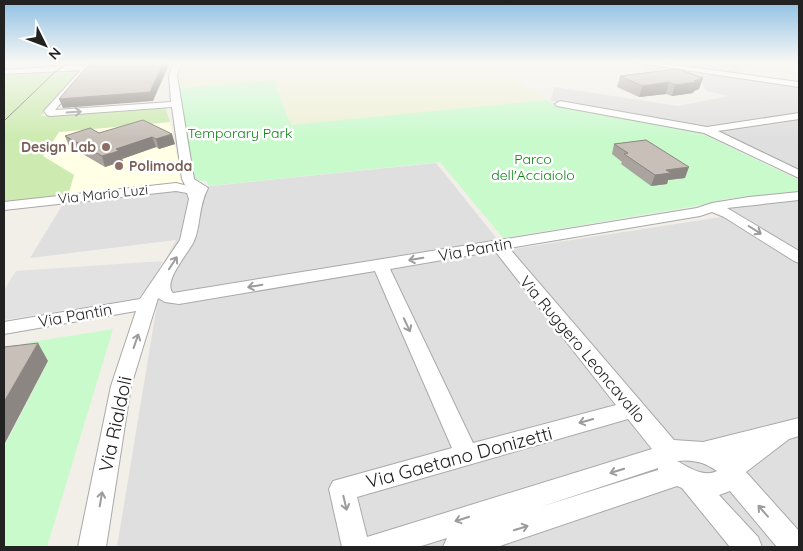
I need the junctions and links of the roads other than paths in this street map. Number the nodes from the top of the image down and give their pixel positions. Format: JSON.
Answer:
{"nodes":[{"id":1,"x":70,"y":88,"type":"edge"},
{"id":2,"x":174,"y":88,"type":"edge"},
{"id":3,"x":176,"y":104,"type":"junction"},
{"id":4,"x":560,"y":104,"type":"dead end"},
{"id":5,"x":799,"y":116,"type":"edge"},
{"id":6,"x":707,"y":130,"type":"junction"},
{"id":7,"x":799,"y":174,"type":"edge"},
{"id":8,"x":799,"y":196,"type":"edge"},
{"id":9,"x":195,"y":200,"type":"junction"},
{"id":10,"x":4,"y":206,"type":"edge"},
{"id":11,"x":712,"y":207,"type":"junction"},
{"id":12,"x":498,"y":245,"type":"junction"},
{"id":13,"x":799,"y":258,"type":"edge"},
{"id":14,"x":380,"y":265,"type":"junction"},
{"id":15,"x":161,"y":282,"type":"junction"},
{"id":16,"x":147,"y":303,"type":"junction"},
{"id":17,"x":4,"y":328,"type":"edge"},
{"id":18,"x":633,"y":409,"type":"junction"},
{"id":19,"x":790,"y":430,"type":"edge"},
{"id":20,"x":704,"y":452,"type":"junction"},
{"id":21,"x":467,"y":455,"type":"junction"},
{"id":22,"x":676,"y":466,"type":"junction"},
{"id":23,"x":730,"y":470,"type":"junction"},
{"id":24,"x":92,"y":547,"type":"edge"},
{"id":25,"x":356,"y":547,"type":"edge"},
{"id":26,"x":377,"y":547,"type":"edge"},
{"id":27,"x":457,"y":547,"type":"edge"},
{"id":28,"x":748,"y":547,"type":"edge"},
{"id":29,"x":795,"y":547,"type":"edge"}],
"edges":[{"from":1,"to":3,"type":"street","one_way":true},
{"from":2,"to":3,"type":"street"},
{"from":3,"to":9,"type":"street","name":"Via Rialdoli"},
{"from":4,"to":6,"type":"street"},
{"from":5,"to":6,"type":"street"},
{"from":6,"to":7,"type":"street"},
{"from":8,"to":11,"type":"street","name":"Via Pantin"},
{"from":9,"to":10,"type":"street","name":"Via Mario Luzi"},
{"from":15,"to":9,"type":"street","name":"Via Rialdoli","one_way":true},
{"from":11,"to":12,"type":"street","name":"Via Pantin"},
{"from":11,"to":13,"type":"street","one_way":true},
{"from":12,"to":14,"type":"street","name":"Via Pantin","one_way":true},
{"from":12,"to":18,"type":"street","name":"Via Ruggero Leoncavallo"},
{"from":14,"to":15,"type":"street","name":"Via Pantin","one_way":true},
{"from":14,"to":21,"type":"street","one_way":true},
{"from":15,"to":16,"type":"street","name":"Via Rialdoli"},
{"from":16,"to":17,"type":"street","name":"Via Pantin"},
{"from":24,"to":16,"type":"street","name":"Via Rialdoli","one_way":true},
{"from":18,"to":21,"type":"street","name":"Via Gaetano Donizetti","one_way":true},
{"from":18,"to":22,"type":"street","name":"Via Ruggero Leoncavallo"},
{"from":19,"to":20,"type":"street"},
{"from":19,"to":23,"type":"street"},
{"from":20,"to":22,"type":"street"},
{"from":20,"to":23,"type":"street"},
{"from":21,"to":25,"type":"street","name":"Via Gaetano Donizetti","one_way":true},
{"from":22,"to":23,"type":"street"},
{"from":22,"to":26,"type":"street","one_way":true},
{"from":27,"to":22,"type":"street","one_way":true},
{"from":22,"to":28,"type":"street","name":"Via Ruggero Leoncavallo"},
{"from":29,"to":23,"type":"street","one_way":true}]}
